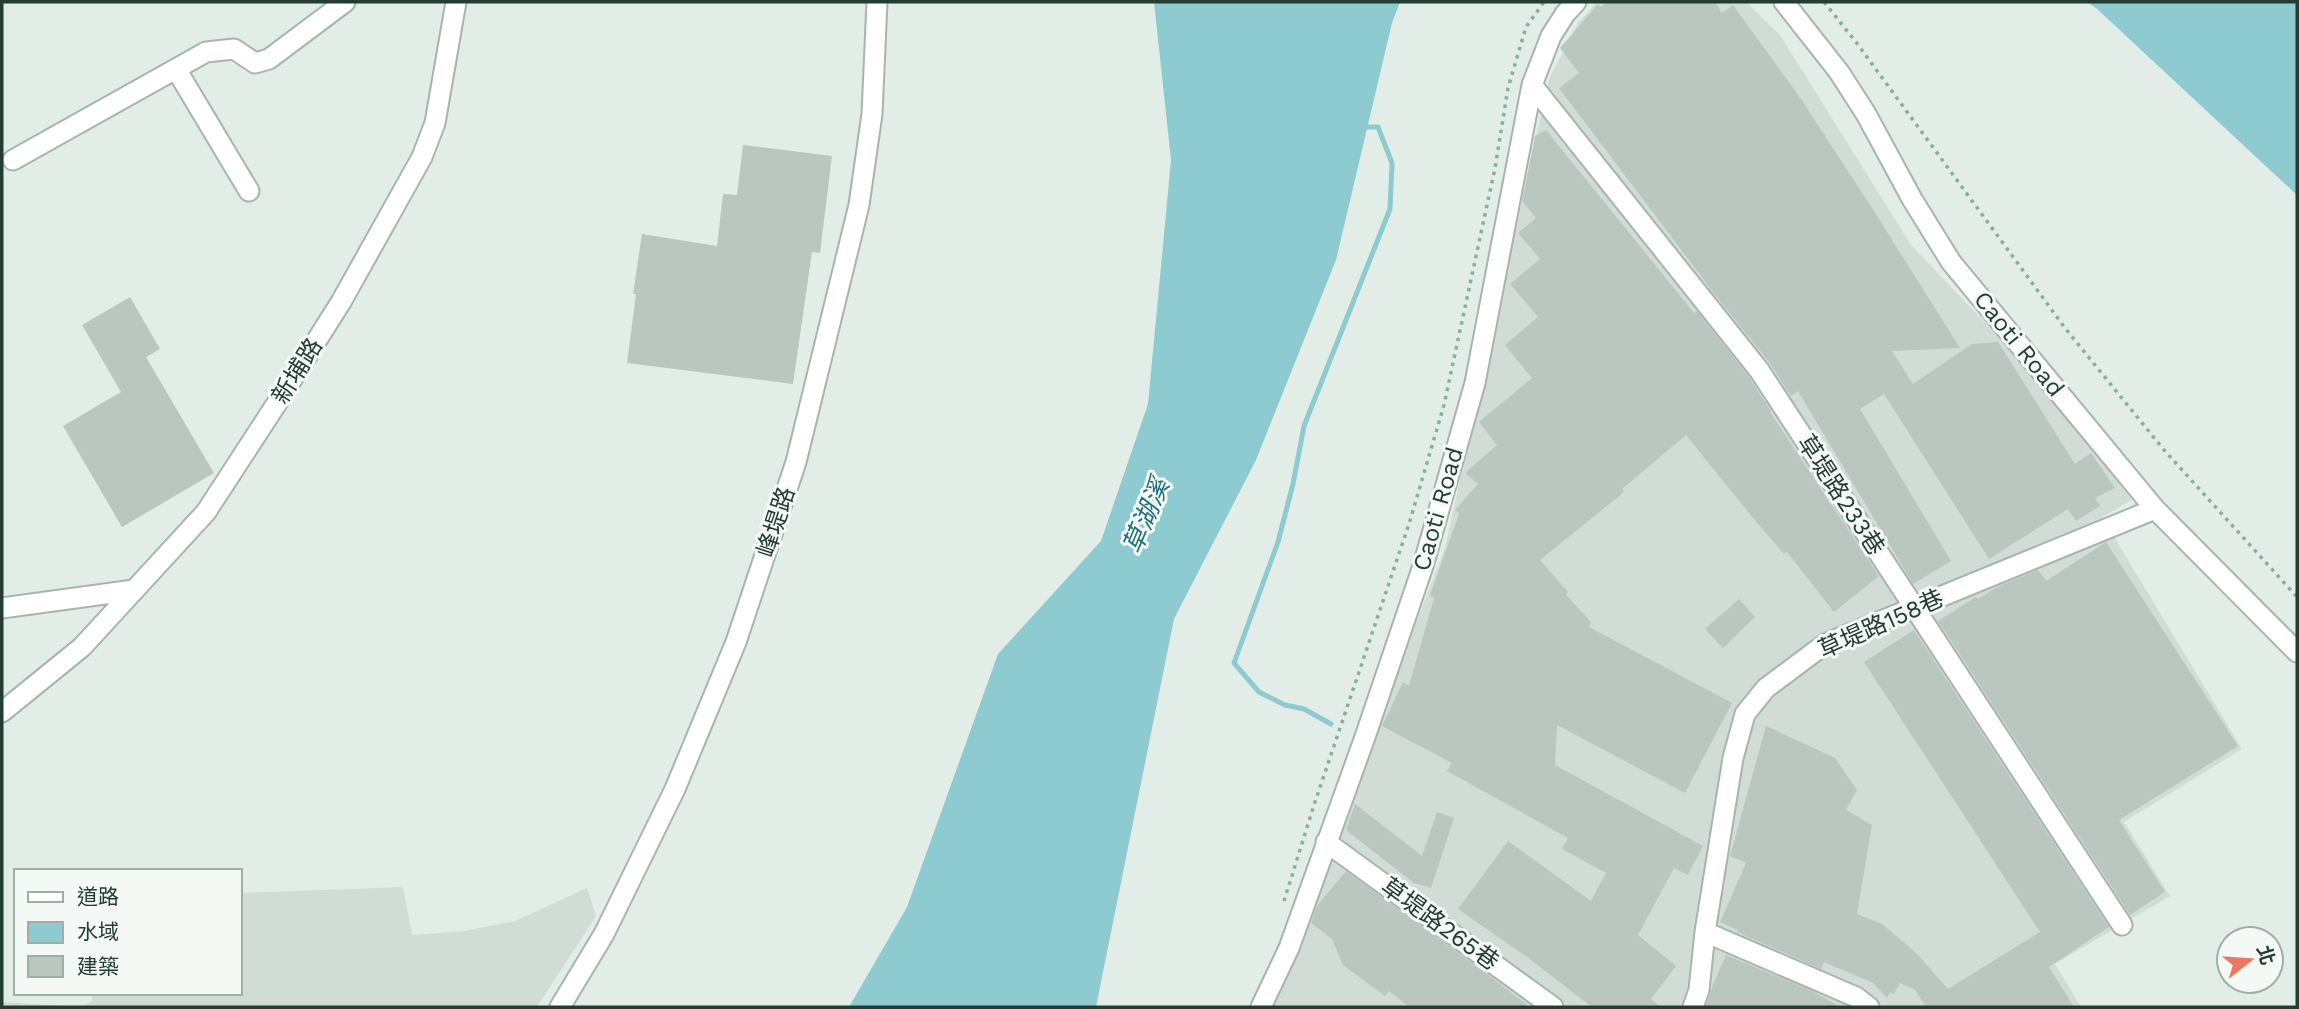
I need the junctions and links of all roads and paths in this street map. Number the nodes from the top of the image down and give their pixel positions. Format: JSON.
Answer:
{"nodes":[{"id":1,"x":345,"y":2,"type":"edge"},
{"id":2,"x":456,"y":2,"type":"edge"},
{"id":3,"x":877,"y":2,"type":"edge"},
{"id":4,"x":1544,"y":2,"type":"edge"},
{"id":5,"x":1576,"y":2,"type":"edge"},
{"id":6,"x":1784,"y":2,"type":"edge"},
{"id":7,"x":1824,"y":2,"type":"edge"},
{"id":8,"x":176,"y":69,"type":"junction"},
{"id":9,"x":1532,"y":85,"type":"junction"},
{"id":10,"x":13,"y":160,"type":"dead end"},
{"id":11,"x":249,"y":191,"type":"dead end"},
{"id":12,"x":2155,"y":509,"type":"junction"},
{"id":13,"x":134,"y":590,"type":"junction"},
{"id":14,"x":2297,"y":597,"type":"edge"},
{"id":15,"x":1915,"y":607,"type":"junction"},
{"id":16,"x":2,"y":608,"type":"edge"},
{"id":17,"x":2297,"y":652,"type":"edge"},
{"id":18,"x":2,"y":712,"type":"edge"},
{"id":19,"x":1326,"y":842,"type":"junction"},
{"id":20,"x":1281,"y":911,"type":"dead end"},
{"id":21,"x":2122,"y":925,"type":"dead end"},
{"id":22,"x":1705,"y":932,"type":"junction"},
{"id":23,"x":561,"y":1007,"type":"edge"},
{"id":24,"x":1261,"y":1007,"type":"edge"},
{"id":25,"x":1553,"y":1007,"type":"edge"},
{"id":26,"x":1693,"y":1007,"type":"edge"},
{"id":27,"x":1870,"y":1007,"type":"edge"}],
"edges":[{"from":1,"to":8,"type":"street"},
{"from":2,"to":13,"type":"street","name":"新埔路"},
{"from":3,"to":23,"type":"street","name":"峰堤路"},
{"from":4,"to":20,"type":"path"},
{"from":5,"to":9,"type":"street","name":"Caoti Road"},
{"from":6,"to":12,"type":"street","name":"Caoti Road"},
{"from":7,"to":14,"type":"path"},
{"from":8,"to":10,"type":"street"},
{"from":8,"to":11,"type":"street"},
{"from":9,"to":15,"type":"street","name":"草堤路233巷"},
{"from":9,"to":19,"type":"street","name":"Caoti Road"},
{"from":12,"to":15,"type":"street","name":"草堤路158巷"},
{"from":12,"to":17,"type":"street","name":"Caoti Road"},
{"from":13,"to":16,"type":"street"},
{"from":13,"to":18,"type":"street","name":"新埔路"},
{"from":15,"to":21,"type":"street","name":"草堤路233巷"},
{"from":15,"to":22,"type":"street","name":"草堤路158巷"},
{"from":19,"to":24,"type":"street","name":"Caoti Road"},
{"from":19,"to":25,"type":"street","name":"草堤路265巷"},
{"from":22,"to":26,"type":"street","name":"草堤路158巷"},
{"from":22,"to":27,"type":"street"}]}
